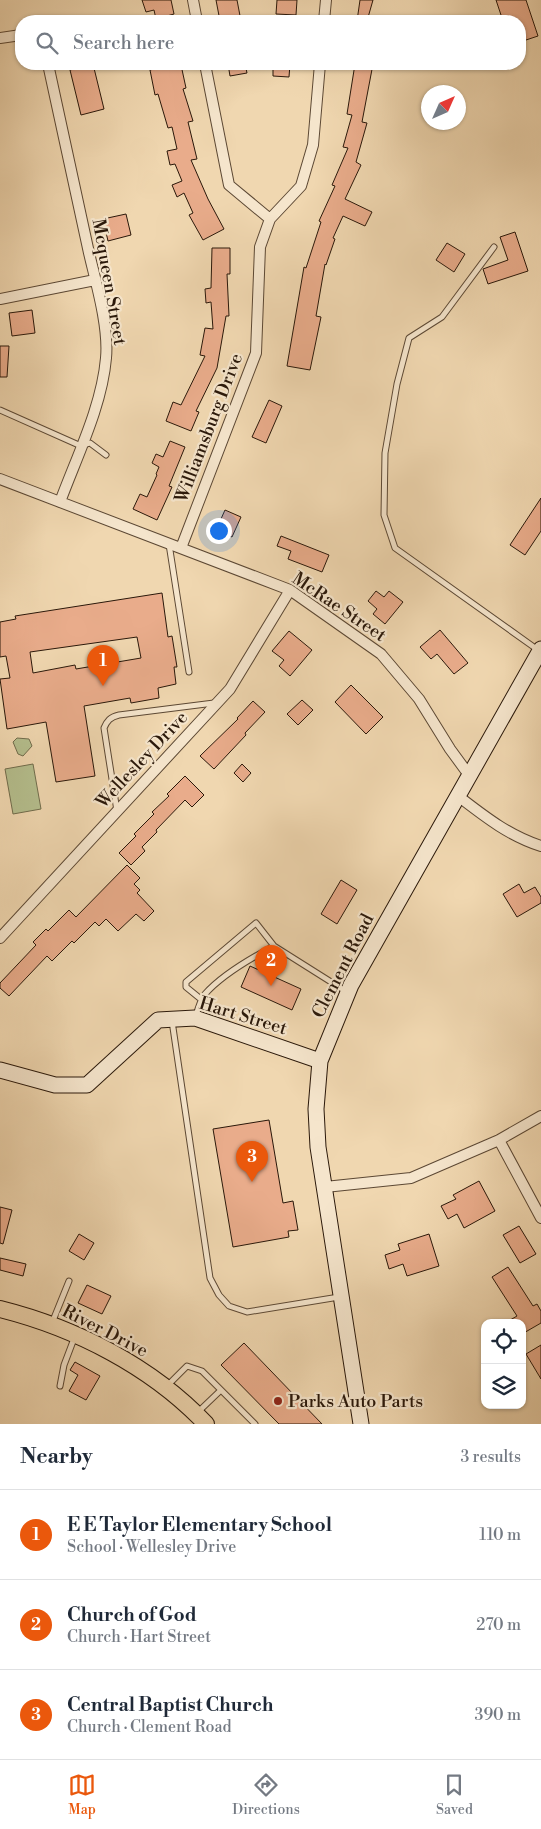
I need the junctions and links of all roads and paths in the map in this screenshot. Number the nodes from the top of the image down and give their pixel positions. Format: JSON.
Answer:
{"nodes":[{"id":1,"x":193,"y":0,"type":"edge"},
{"id":2,"x":326,"y":0,"type":"edge"},
{"id":3,"x":196,"y":15,"type":"edge"},
{"id":4,"x":325,"y":15,"type":"edge"},
{"id":5,"x":15,"y":36,"type":"edge"},
{"id":6,"x":0,"y":38,"type":"edge"},
{"id":7,"x":49,"y":70,"type":"edge"},
{"id":8,"x":206,"y":70,"type":"edge"},
{"id":9,"x":319,"y":70,"type":"edge"},
{"id":10,"x":270,"y":219,"type":"junction"},
{"id":11,"x":494,"y":247,"type":"dead end"},
{"id":12,"x":95,"y":280,"type":"junction"},
{"id":13,"x":0,"y":299,"type":"edge"},
{"id":14,"x":0,"y":410,"type":"edge"},
{"id":15,"x":81,"y":446,"type":"junction"},
{"id":16,"x":106,"y":455,"type":"dead end"},
{"id":17,"x":0,"y":479,"type":"edge"},
{"id":18,"x":60,"y":502,"type":"junction"},
{"id":19,"x":169,"y":544,"type":"junction"},
{"id":20,"x":181,"y":548,"type":"junction"},
{"id":21,"x":290,"y":590,"type":"junction"},
{"id":22,"x":540,"y":650,"type":"edge"},
{"id":23,"x":189,"y":672,"type":"dead end"},
{"id":24,"x":217,"y":703,"type":"junction"},
{"id":25,"x":469,"y":775,"type":"junction"},
{"id":26,"x":458,"y":796,"type":"junction"},
{"id":27,"x":117,"y":811,"type":"junction"},
{"id":28,"x":541,"y":846,"type":"edge"},
{"id":29,"x":0,"y":938,"type":"edge"},
{"id":30,"x":274,"y":946,"type":"junction"},
{"id":31,"x":347,"y":992,"type":"junction"},
{"id":32,"x":202,"y":1000,"type":"junction"},
{"id":33,"x":195,"y":1018,"type":"junction"},
{"id":34,"x":172,"y":1020,"type":"junction"},
{"id":35,"x":320,"y":1061,"type":"junction"},
{"id":36,"x":0,"y":1070,"type":"edge"},
{"id":37,"x":541,"y":1116,"type":"edge"},
{"id":38,"x":499,"y":1140,"type":"junction"},
{"id":39,"x":325,"y":1187,"type":"junction"},
{"id":40,"x":541,"y":1218,"type":"edge"},
{"id":41,"x":69,"y":1281,"type":"dead end"},
{"id":42,"x":342,"y":1297,"type":"junction"},
{"id":43,"x":0,"y":1309,"type":"edge"},
{"id":44,"x":51,"y":1326,"type":"junction"},
{"id":45,"x":75,"y":1336,"type":"junction"},
{"id":46,"x":60,"y":1386,"type":"dead end"},
{"id":47,"x":165,"y":1388,"type":"junction"},
{"id":48,"x":221,"y":1390,"type":"junction"},
{"id":49,"x":201,"y":1419,"type":"edge"},
{"id":50,"x":255,"y":1424,"type":"edge"},
{"id":51,"x":361,"y":1424,"type":"edge"}],
"edges":[{"from":1,"to":3,"type":"street"},
{"from":2,"to":4,"type":"street"},
{"from":5,"to":6,"type":"street"},
{"from":7,"to":12,"type":"street","name":"Mcqueen Street"},
{"from":8,"to":10,"type":"street"},
{"from":9,"to":10,"type":"street","name":"Williamsburg Drive"},
{"from":10,"to":20,"type":"street","name":"Williamsburg Drive"},
{"from":11,"to":22,"type":"lane"},
{"from":12,"to":13,"type":"street"},
{"from":12,"to":15,"type":"street","name":"Mcqueen Street"},
{"from":14,"to":15,"type":"lane"},
{"from":15,"to":16,"type":"lane"},
{"from":15,"to":18,"type":"street","name":"Mcqueen Street"},
{"from":17,"to":18,"type":"street","name":"McRae Street"},
{"from":18,"to":19,"type":"street","name":"McRae Street"},
{"from":19,"to":20,"type":"street","name":"McRae Street"},
{"from":19,"to":23,"type":"lane"},
{"from":20,"to":21,"type":"street","name":"McRae Street"},
{"from":21,"to":24,"type":"street","name":"Wellesley Drive"},
{"from":21,"to":25,"type":"street","name":"McRae Street"},
{"from":22,"to":25,"type":"street","name":"Clement Road"},
{"from":24,"to":27,"type":"street","name":"Wellesley Drive"},
{"from":24,"to":27,"type":"lane"},
{"from":25,"to":26,"type":"street","name":"Clement Road"},
{"from":26,"to":28,"type":"street"},
{"from":26,"to":31,"type":"street","name":"Clement Road"},
{"from":27,"to":29,"type":"street","name":"Wellesley Drive"},
{"from":30,"to":31,"type":"lane"},
{"from":30,"to":32,"type":"lane"},
{"from":30,"to":32,"type":"lane"},
{"from":31,"to":35,"type":"street","name":"Clement Road"},
{"from":32,"to":33,"type":"lane"},
{"from":33,"to":34,"type":"street","name":"Hart Street"},
{"from":33,"to":35,"type":"street","name":"Hart Street"},
{"from":34,"to":36,"type":"street","name":"Hart Street"},
{"from":34,"to":42,"type":"lane"},
{"from":35,"to":39,"type":"street","name":"Clement Road"},
{"from":37,"to":38,"type":"street"},
{"from":38,"to":39,"type":"street"},
{"from":38,"to":40,"type":"street"},
{"from":39,"to":42,"type":"street","name":"Clement Road"},
{"from":41,"to":44,"type":"lane"},
{"from":42,"to":51,"type":"street","name":"Clement Road"},
{"from":43,"to":44,"type":"main road","name":"River Drive"},
{"from":44,"to":45,"type":"main road","name":"River Drive"},
{"from":45,"to":46,"type":"lane"},
{"from":45,"to":47,"type":"main road","name":"River Drive"},
{"from":47,"to":48,"type":"lane"},
{"from":47,"to":49,"type":"main road","name":"River Drive"},
{"from":48,"to":49,"type":"lane"},
{"from":48,"to":50,"type":"lane"}]}
